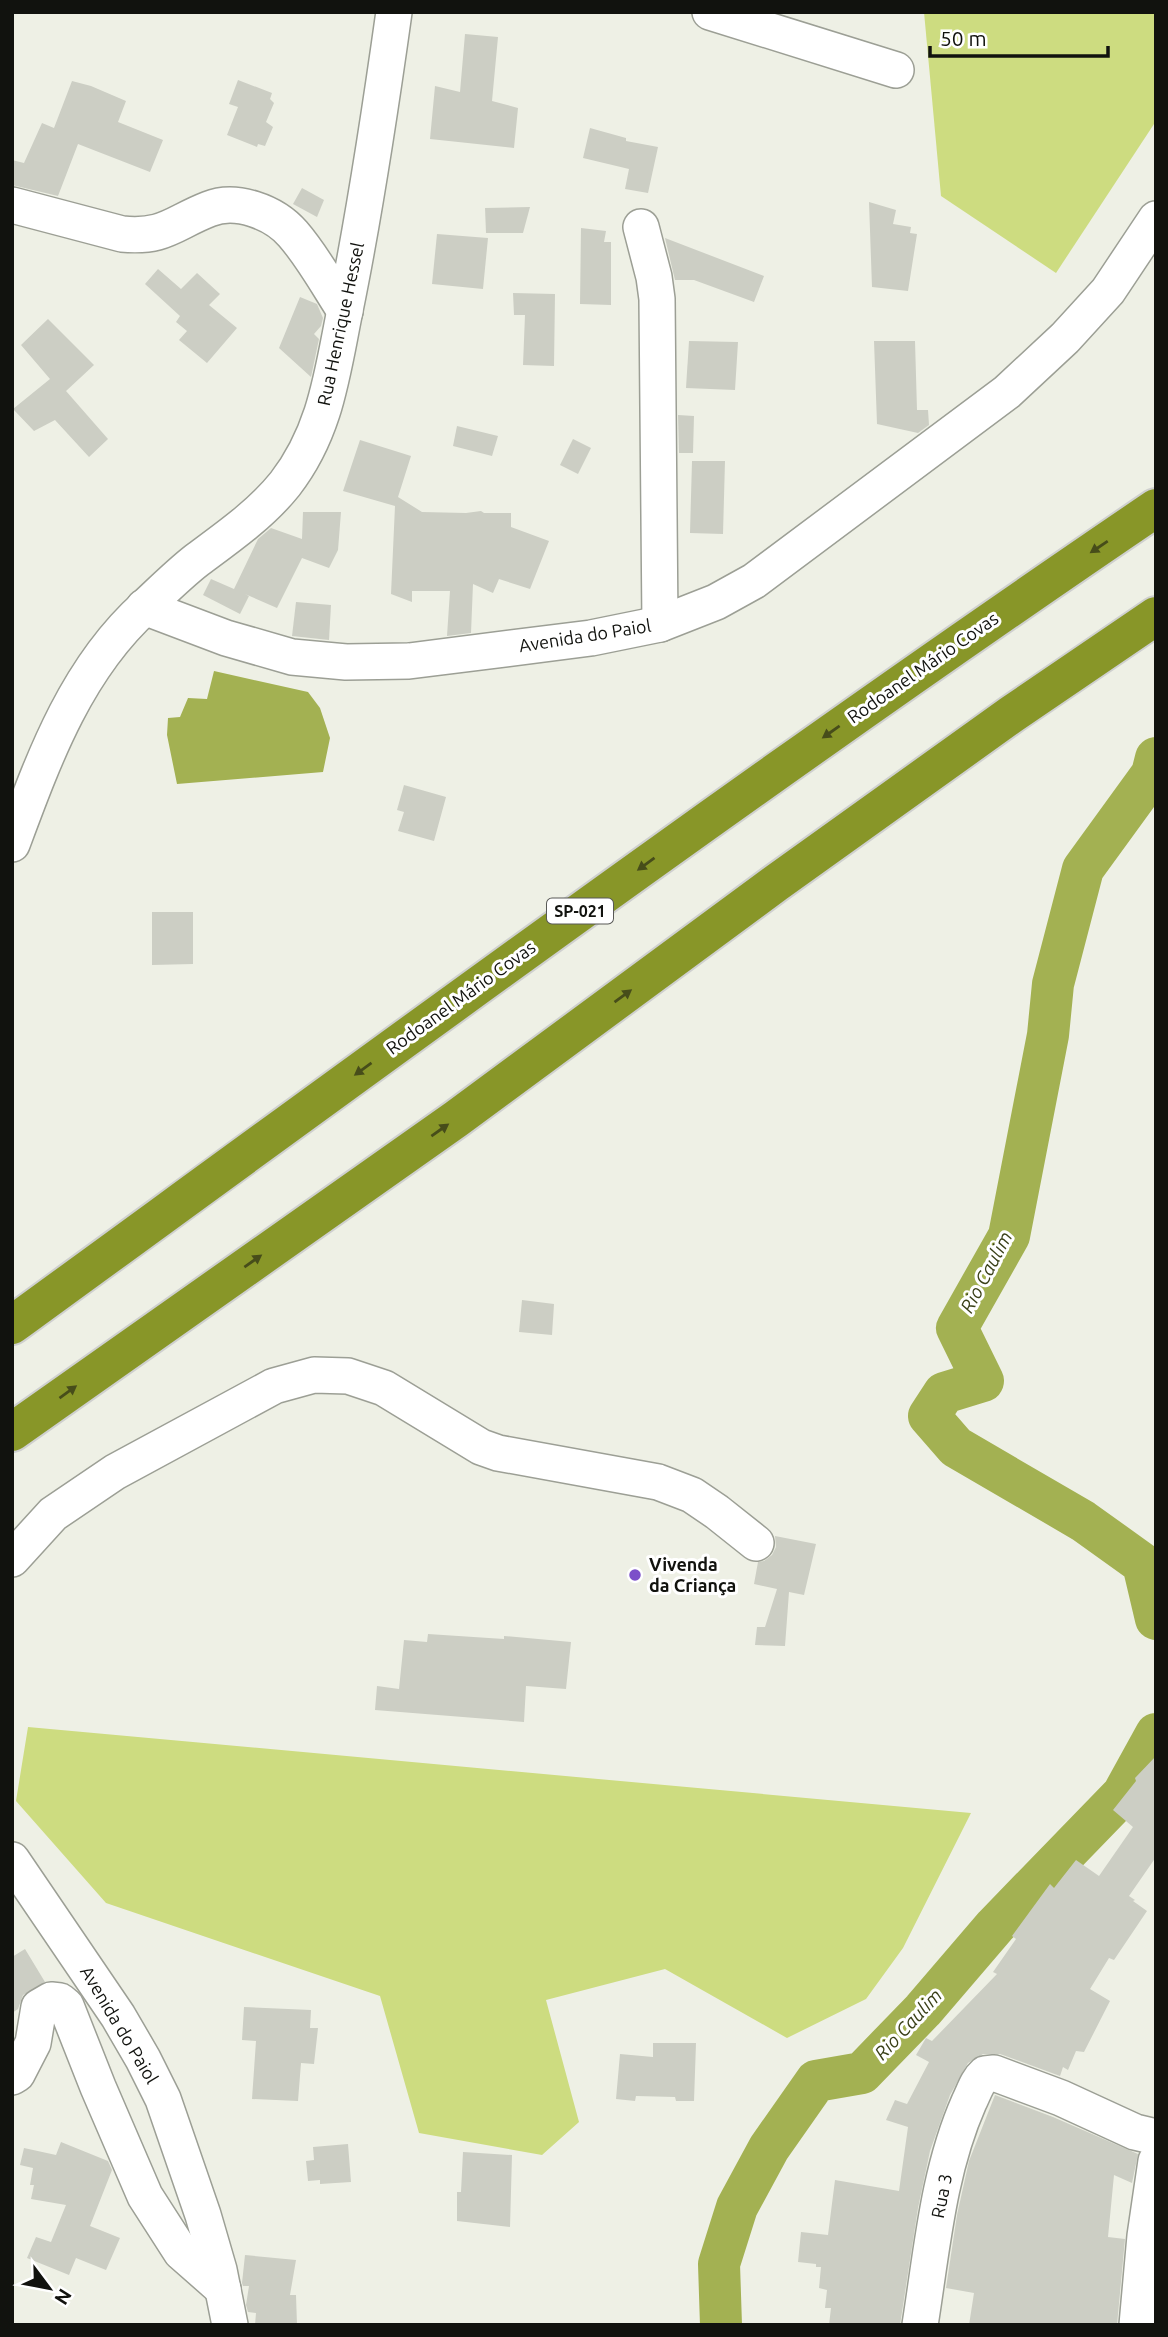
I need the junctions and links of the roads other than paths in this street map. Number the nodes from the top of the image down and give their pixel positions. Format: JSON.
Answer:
{"nodes":[{"id":1,"x":394,"y":12,"type":"edge"},
{"id":2,"x":710,"y":12,"type":"edge"},
{"id":3,"x":896,"y":71,"type":"dead end"},
{"id":4,"x":12,"y":205,"type":"edge"},
{"id":5,"x":1156,"y":219,"type":"edge"},
{"id":6,"x":641,"y":227,"type":"dead end"},
{"id":7,"x":345,"y":311,"type":"junction"},
{"id":8,"x":1156,"y":508,"type":"edge"},
{"id":9,"x":144,"y":607,"type":"junction"},
{"id":10,"x":1156,"y":616,"type":"edge"},
{"id":11,"x":660,"y":624,"type":"junction"},
{"id":12,"x":12,"y":844,"type":"edge"},
{"id":13,"x":12,"y":1325,"type":"edge"},
{"id":14,"x":12,"y":1432,"type":"edge"},
{"id":15,"x":756,"y":1543,"type":"dead end"},
{"id":16,"x":12,"y":1559,"type":"edge"},
{"id":17,"x":13,"y":1864,"type":"edge"},
{"id":18,"x":12,"y":2077,"type":"edge"},
{"id":19,"x":1156,"y":2137,"type":"edge"},
{"id":20,"x":1156,"y":2161,"type":"edge"},
{"id":21,"x":223,"y":2289,"type":"junction"},
{"id":22,"x":230,"y":2325,"type":"edge"},
{"id":23,"x":920,"y":2325,"type":"edge"},
{"id":24,"x":1137,"y":2325,"type":"edge"}],
"edges":[{"from":1,"to":7,"type":"street","name":"Rua Henrique Hessel"},
{"from":2,"to":3,"type":"street"},
{"from":4,"to":7,"type":"street"},
{"from":5,"to":11,"type":"street","name":"Avenida do Paiol"},
{"from":6,"to":11,"type":"street"},
{"from":7,"to":9,"type":"street","name":"Rua Henrique Hessel"},
{"from":8,"to":13,"type":"highway","name":"Rodoanel Mário Covas","number":"SP-021","one_way":true},
{"from":9,"to":11,"type":"street","name":"Avenida do Paiol"},
{"from":9,"to":12,"type":"street"},
{"from":14,"to":10,"type":"highway","one_way":true},
{"from":15,"to":16,"type":"street"},
{"from":17,"to":21,"type":"street","name":"Avenida do Paiol"},
{"from":18,"to":21,"type":"street"},
{"from":19,"to":23,"type":"street","name":"Rua 3"},
{"from":20,"to":24,"type":"street"},
{"from":21,"to":22,"type":"street","name":"Avenida do Paiol"}]}
